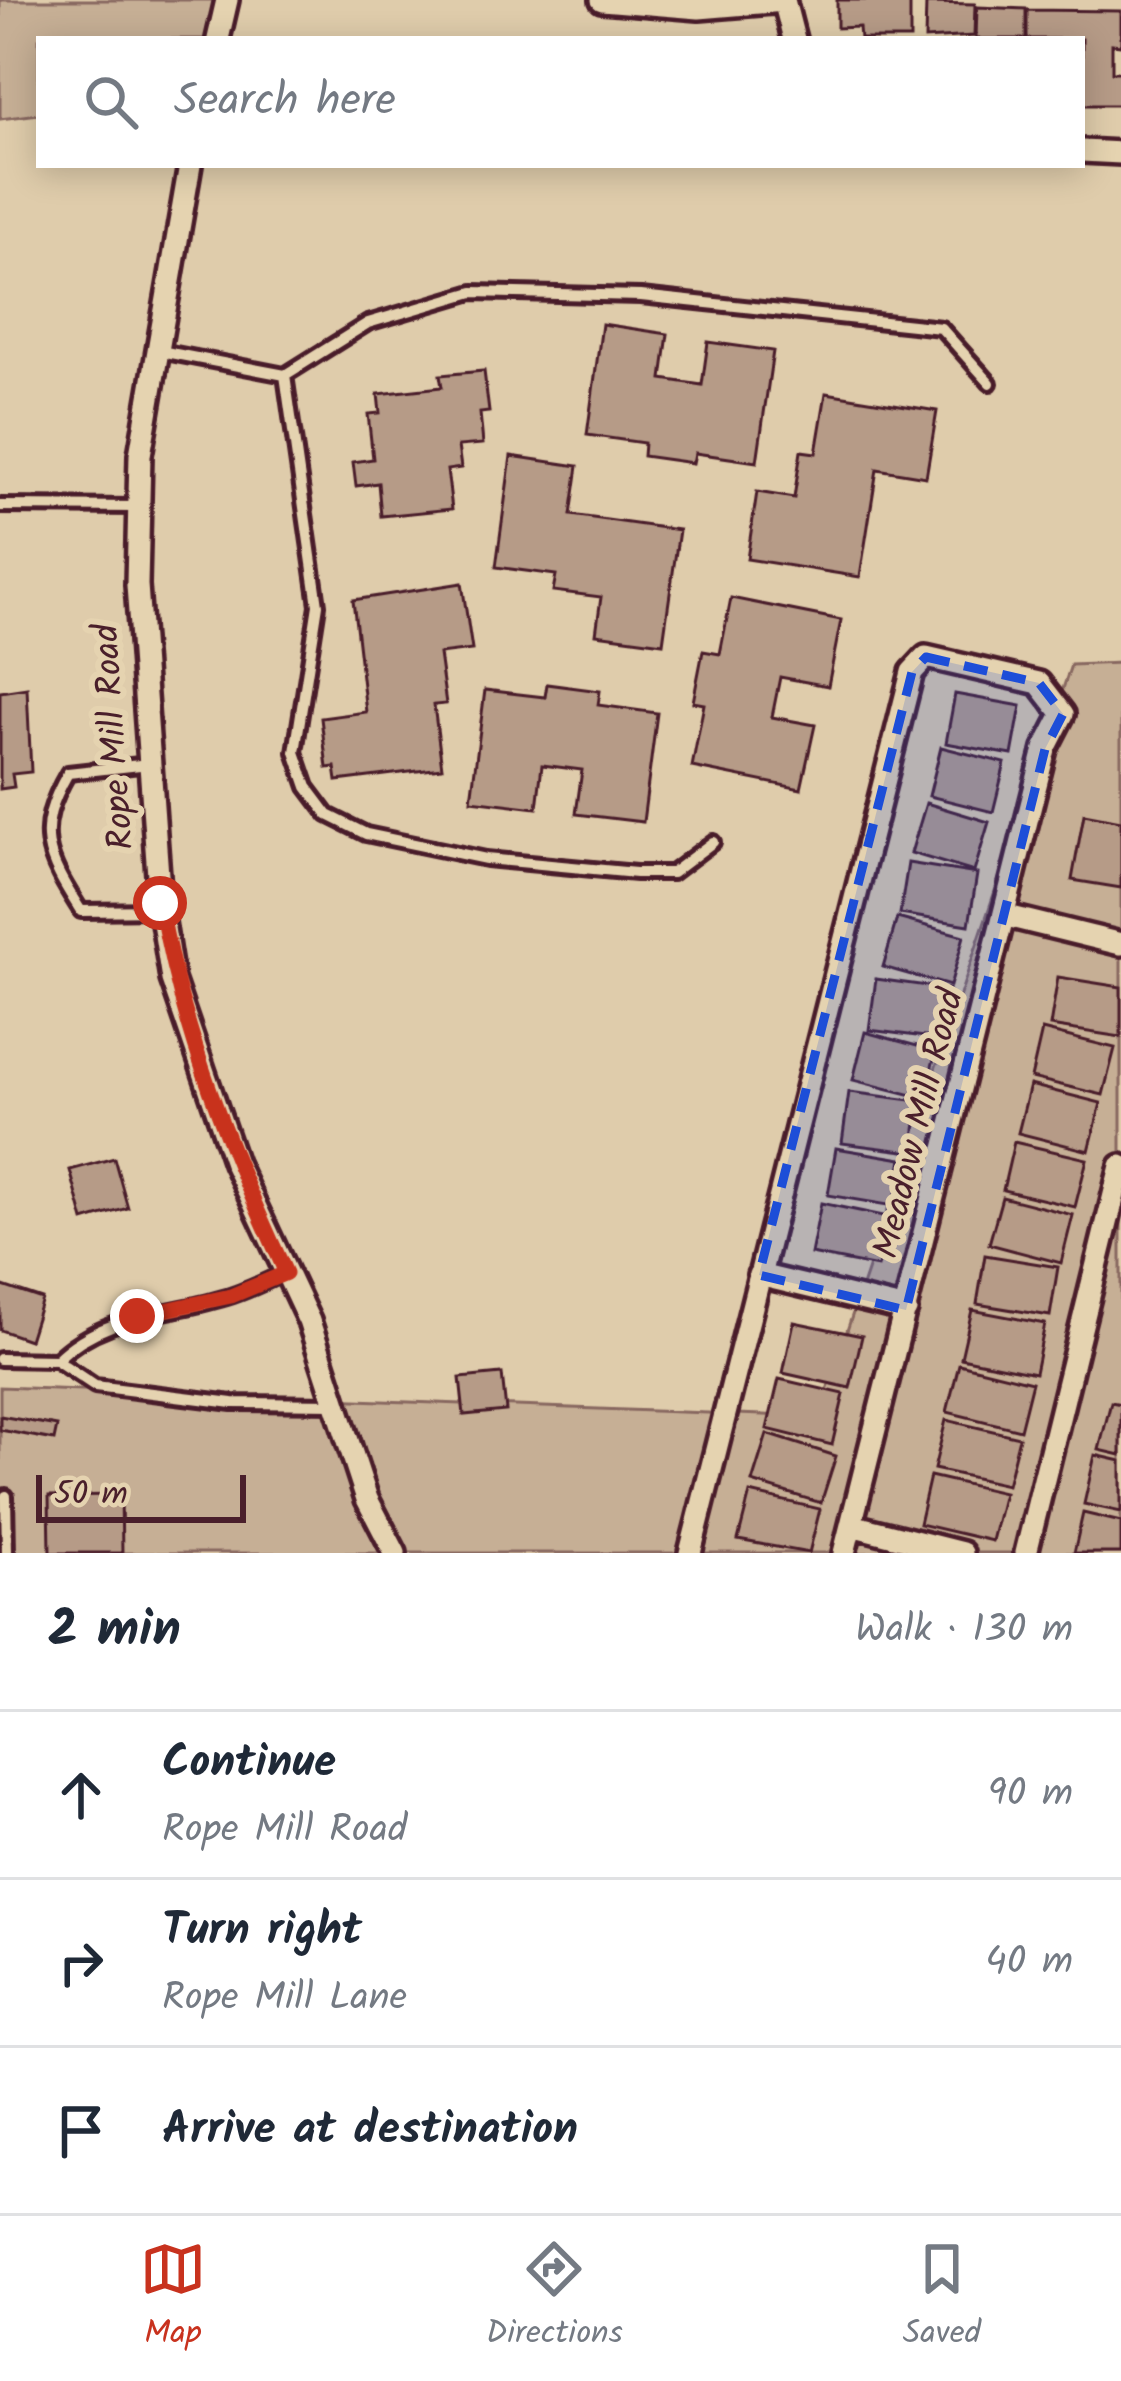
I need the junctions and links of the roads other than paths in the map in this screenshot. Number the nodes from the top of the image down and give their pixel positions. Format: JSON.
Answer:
{"nodes":[{"id":1,"x":227,"y":0,"type":"edge"},
{"id":2,"x":602,"y":0,"type":"edge"},
{"id":3,"x":784,"y":0,"type":"edge"},
{"id":4,"x":219,"y":36,"type":"edge"},
{"id":5,"x":793,"y":36,"type":"edge"},
{"id":6,"x":1085,"y":151,"type":"edge"},
{"id":7,"x":1121,"y":153,"type":"edge"},
{"id":8,"x":189,"y":168,"type":"edge"},
{"id":9,"x":156,"y":350,"type":"junction"},
{"id":10,"x":285,"y":375,"type":"junction"},
{"id":11,"x":990,"y":383,"type":"dead end"},
{"id":12,"x":0,"y":506,"type":"edge"},
{"id":13,"x":139,"y":506,"type":"junction"},
{"id":14,"x":149,"y":764,"type":"junction"},
{"id":15,"x":713,"y":842,"type":"dead end"},
{"id":16,"x":161,"y":910,"type":"junction"},
{"id":17,"x":1007,"y":916,"type":"junction"},
{"id":18,"x":1121,"y":944,"type":"edge"},
{"id":19,"x":1121,"y":1166,"type":"edge"},
{"id":20,"x":286,"y":1273,"type":"junction"},
{"id":21,"x":759,"y":1275,"type":"junction"},
{"id":22,"x":906,"y":1310,"type":"junction"},
{"id":23,"x":0,"y":1360,"type":"edge"},
{"id":24,"x":56,"y":1360,"type":"junction"},
{"id":25,"x":336,"y":1404,"type":"junction"},
{"id":26,"x":6,"y":1496,"type":"dead end"},
{"id":27,"x":851,"y":1525,"type":"junction"},
{"id":28,"x":8,"y":1553,"type":"edge"},
{"id":29,"x":395,"y":1553,"type":"edge"},
{"id":30,"x":690,"y":1553,"type":"edge"},
{"id":31,"x":844,"y":1553,"type":"edge"},
{"id":32,"x":962,"y":1553,"type":"edge"},
{"id":33,"x":1026,"y":1553,"type":"edge"}],
"edges":[{"from":1,"to":4,"type":"street"},
{"from":2,"to":3,"type":"street"},
{"from":3,"to":5,"type":"street"},
{"from":6,"to":7,"type":"street"},
{"from":8,"to":9,"type":"street","name":"Rope Mill Road"},
{"from":9,"to":10,"type":"lane"},
{"from":9,"to":13,"type":"street","name":"Rope Mill Road"},
{"from":10,"to":11,"type":"lane"},
{"from":10,"to":15,"type":"lane"},
{"from":12,"to":13,"type":"lane"},
{"from":13,"to":14,"type":"street","name":"Rope Mill Road"},
{"from":14,"to":16,"type":"street","name":"Rope Mill Road"},
{"from":14,"to":16,"type":"lane"},
{"from":16,"to":20,"type":"street","name":"Rope Mill Road"},
{"from":17,"to":18,"type":"street"},
{"from":17,"to":21,"type":"street","name":"Meadow Mill Road"},
{"from":17,"to":22,"type":"street","name":"Meadow Mill Road"},
{"from":19,"to":33,"type":"street"},
{"from":20,"to":24,"type":"lane"},
{"from":20,"to":25,"type":"street","name":"Rope Mill Road"},
{"from":21,"to":22,"type":"street"},
{"from":21,"to":30,"type":"street"},
{"from":22,"to":27,"type":"street","name":"Meadow Mill Road"},
{"from":23,"to":24,"type":"lane"},
{"from":24,"to":25,"type":"lane"},
{"from":25,"to":29,"type":"street","name":"Rope Mill Road"},
{"from":26,"to":28,"type":"lane"},
{"from":27,"to":31,"type":"street","name":"Meadow Mill Road"},
{"from":27,"to":32,"type":"street"}]}
